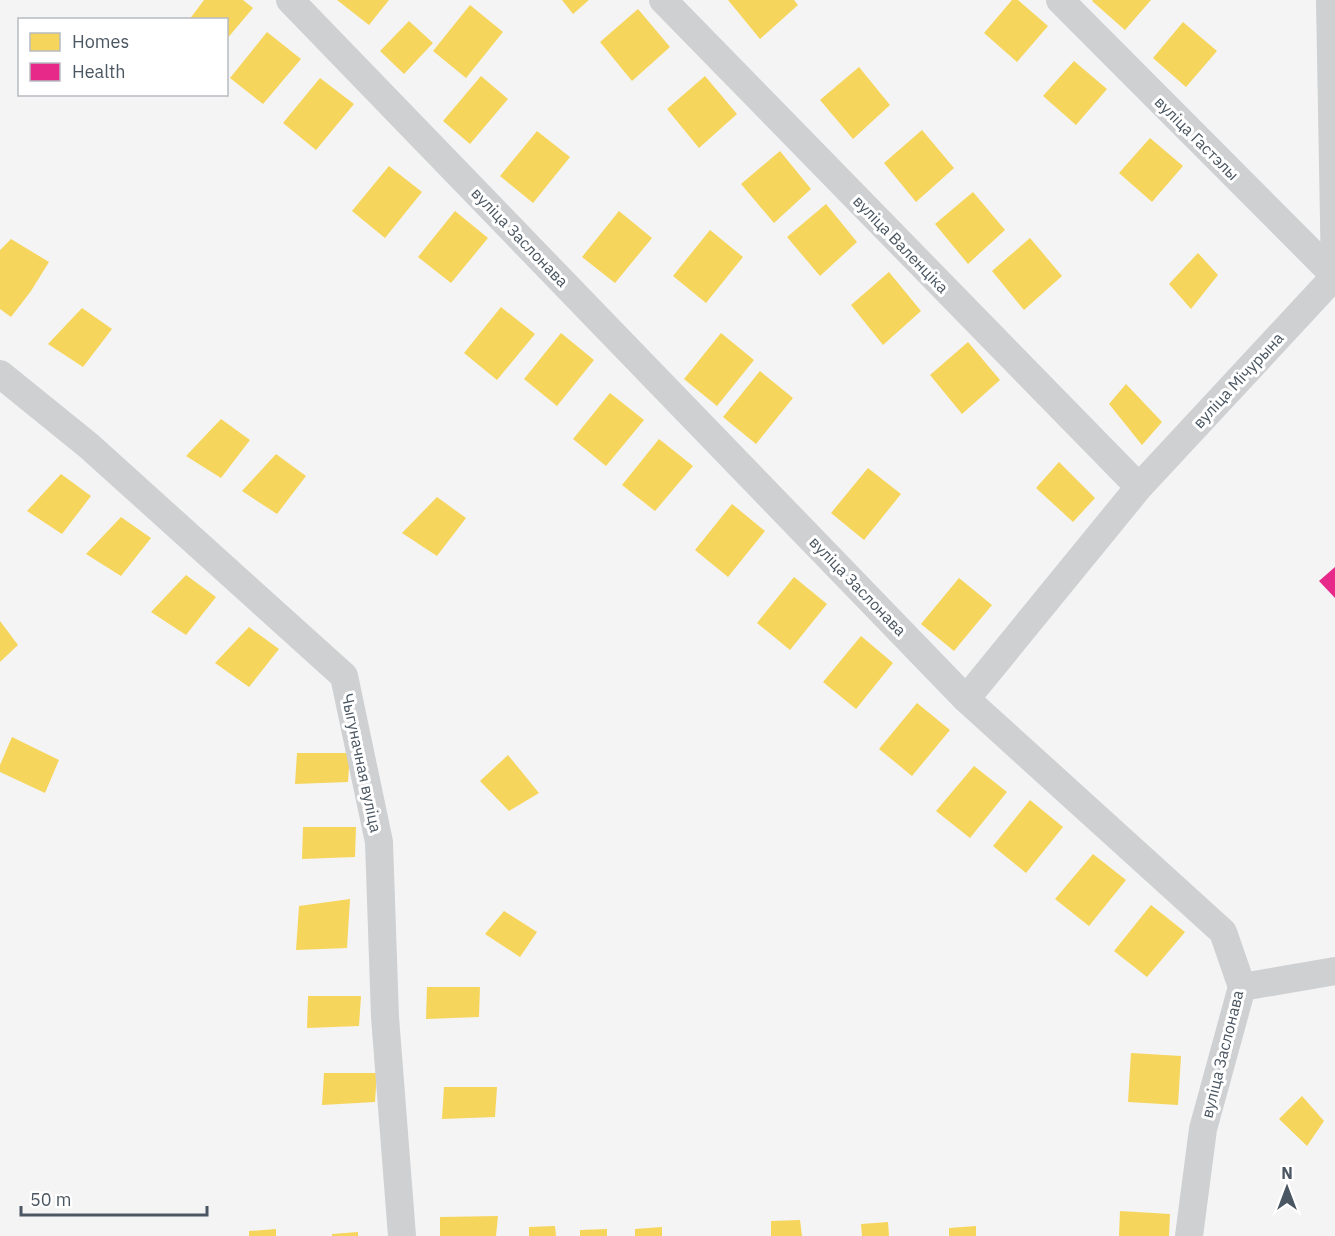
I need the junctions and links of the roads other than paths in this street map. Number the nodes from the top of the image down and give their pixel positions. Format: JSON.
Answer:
{"nodes":[{"id":1,"x":290,"y":0,"type":"edge"},
{"id":2,"x":663,"y":0,"type":"edge"},
{"id":3,"x":1060,"y":0,"type":"edge"},
{"id":4,"x":1330,"y":0,"type":"edge"},
{"id":5,"x":1335,"y":276,"type":"edge"},
{"id":6,"x":0,"y":374,"type":"edge"},
{"id":7,"x":1139,"y":487,"type":"junction"},
{"id":8,"x":966,"y":699,"type":"junction"},
{"id":9,"x":1335,"y":971,"type":"edge"},
{"id":10,"x":1242,"y":987,"type":"junction"},
{"id":11,"x":402,"y":1236,"type":"edge"},
{"id":12,"x":1189,"y":1236,"type":"edge"}],
"edges":[{"from":1,"to":8,"type":"street","name":"вуліца Заслонава"},
{"from":2,"to":7,"type":"street","name":"вуліца Валенціка"},
{"from":3,"to":5,"type":"street","name":"вуліца Гастэлы"},
{"from":4,"to":5,"type":"street"},
{"from":5,"to":7,"type":"street","name":"вуліца Мічурына"},
{"from":6,"to":11,"type":"street","name":"Чыгуначная вуліца"},
{"from":7,"to":8,"type":"street","name":"вуліца Мічурына"},
{"from":8,"to":10,"type":"street","name":"вуліца Заслонава"},
{"from":9,"to":10,"type":"street"},
{"from":10,"to":12,"type":"street","name":"вуліца Заслонава"}]}
